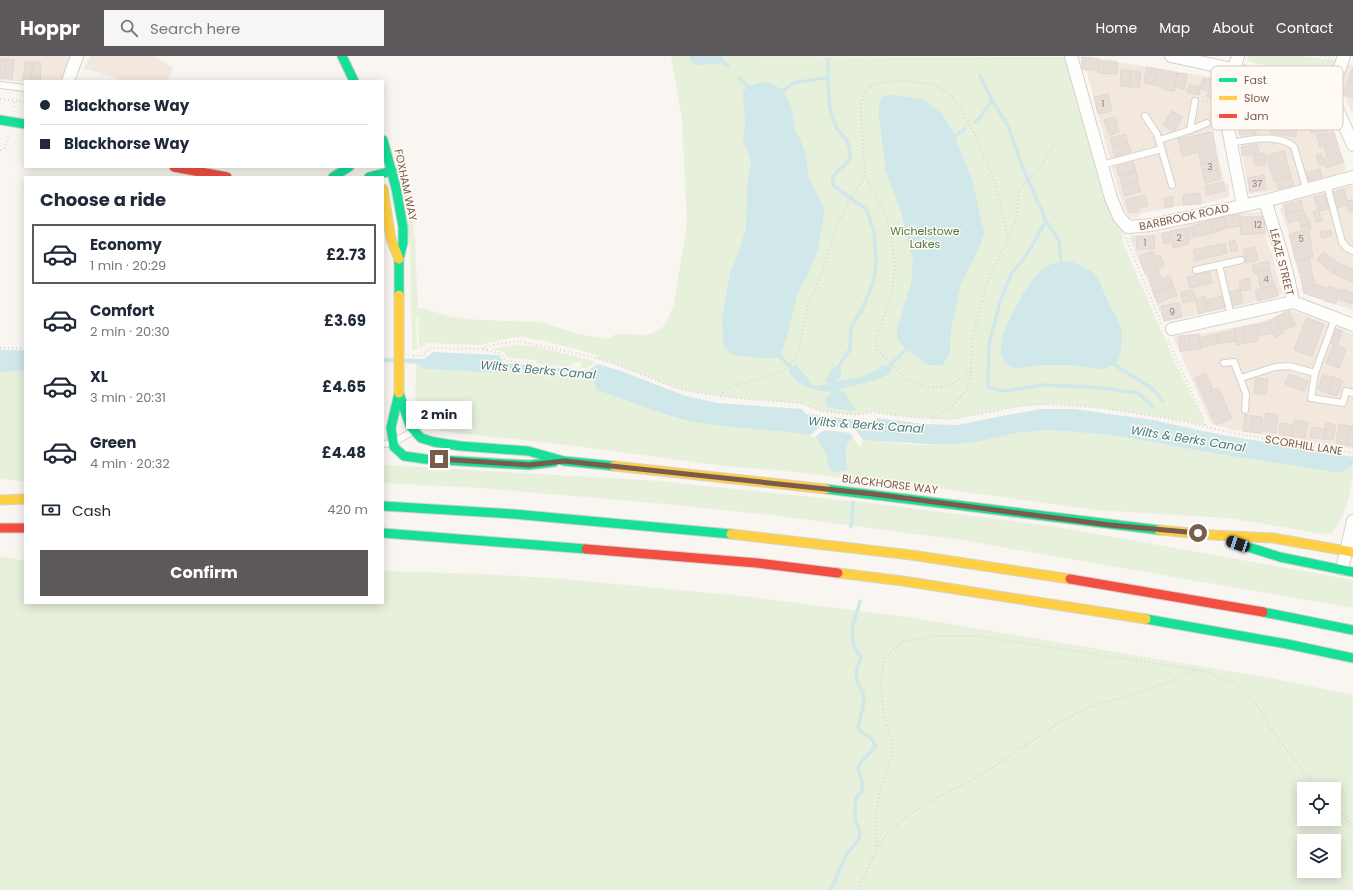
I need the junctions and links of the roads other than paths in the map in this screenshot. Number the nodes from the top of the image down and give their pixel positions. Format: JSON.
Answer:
{"nodes":[{"id":1,"x":77,"y":56,"type":"edge"},
{"id":2,"x":342,"y":56,"type":"edge"},
{"id":3,"x":1072,"y":56,"type":"edge"},
{"id":4,"x":1171,"y":56,"type":"edge"},
{"id":5,"x":1238,"y":56,"type":"edge"},
{"id":6,"x":1344,"y":56,"type":"edge"},
{"id":7,"x":1220,"y":66,"type":"edge"},
{"id":8,"x":1236,"y":66,"type":"edge"},
{"id":9,"x":1340,"y":66,"type":"edge"},
{"id":10,"x":68,"y":80,"type":"edge"},
{"id":11,"x":354,"y":80,"type":"edge"},
{"id":12,"x":0,"y":85,"type":"edge"},
{"id":13,"x":24,"y":88,"type":"edge"},
{"id":14,"x":1195,"y":101,"type":"road end"},
{"id":15,"x":1145,"y":116,"type":"dead end"},
{"id":16,"x":0,"y":120,"type":"edge"},
{"id":17,"x":1343,"y":121,"type":"edge"},
{"id":18,"x":1207,"y":123,"type":"dead end"},
{"id":19,"x":24,"y":124,"type":"edge"},
{"id":20,"x":1190,"y":130,"type":"junction"},
{"id":21,"x":1228,"y":130,"type":"edge"},
{"id":22,"x":1159,"y":140,"type":"junction"},
{"id":23,"x":384,"y":143,"type":"edge"},
{"id":24,"x":1230,"y":143,"type":"junction"},
{"id":25,"x":1353,"y":145,"type":"edge"},
{"id":26,"x":1162,"y":149,"type":"junction"},
{"id":27,"x":1102,"y":165,"type":"junction"},
{"id":28,"x":179,"y":168,"type":"edge"},
{"id":29,"x":347,"y":168,"type":"edge"},
{"id":30,"x":392,"y":171,"type":"junction"},
{"id":31,"x":379,"y":173,"type":"edge"},
{"id":32,"x":222,"y":176,"type":"edge"},
{"id":33,"x":335,"y":176,"type":"edge"},
{"id":34,"x":1353,"y":177,"type":"edge"},
{"id":35,"x":1172,"y":185,"type":"dead end"},
{"id":36,"x":1327,"y":186,"type":"junction"},
{"id":37,"x":1307,"y":190,"type":"junction"},
{"id":38,"x":384,"y":195,"type":"edge"},
{"id":39,"x":1265,"y":201,"type":"junction"},
{"id":40,"x":1243,"y":205,"type":"junction"},
{"id":41,"x":384,"y":217,"type":"edge"},
{"id":42,"x":389,"y":227,"type":"junction"},
{"id":43,"x":1353,"y":251,"type":"edge"},
{"id":44,"x":399,"y":259,"type":"junction"},
{"id":45,"x":1241,"y":260,"type":"dead end"},
{"id":46,"x":1219,"y":265,"type":"junction"},
{"id":47,"x":1196,"y":270,"type":"dead end"},
{"id":48,"x":1292,"y":302,"type":"junction"},
{"id":49,"x":1231,"y":316,"type":"junction"},
{"id":50,"x":1335,"y":318,"type":"junction"},
{"id":51,"x":1353,"y":325,"type":"edge"},
{"id":52,"x":1172,"y":328,"type":"dead end"},
{"id":53,"x":1224,"y":363,"type":"dead end"},
{"id":54,"x":1315,"y":373,"type":"junction"},
{"id":55,"x":1241,"y":378,"type":"junction"},
{"id":56,"x":399,"y":393,"type":"junction"},
{"id":57,"x":1353,"y":393,"type":"edge"},
{"id":58,"x":1245,"y":410,"type":"dead end"},
{"id":59,"x":413,"y":432,"type":"junction"},
{"id":60,"x":388,"y":443,"type":"edge"},
{"id":61,"x":564,"y":461,"type":"junction"},
{"id":62,"x":24,"y":499,"type":"edge"},
{"id":63,"x":0,"y":500,"type":"edge"},
{"id":64,"x":384,"y":506,"type":"edge"},
{"id":65,"x":1353,"y":521,"type":"edge"},
{"id":66,"x":0,"y":528,"type":"edge"},
{"id":67,"x":24,"y":528,"type":"edge"},
{"id":68,"x":384,"y":534,"type":"edge"},
{"id":69,"x":1213,"y":535,"type":"junction"},
{"id":70,"x":1349,"y":551,"type":"edge"},
{"id":71,"x":1348,"y":571,"type":"edge"},
{"id":72,"x":1353,"y":630,"type":"edge"},
{"id":73,"x":1353,"y":658,"type":"edge"}],
"edges":[{"from":1,"to":10,"type":"street"},
{"from":2,"to":11,"type":"main road"},
{"from":3,"to":27,"type":"street","name":"BARBROOK ROAD"},
{"from":4,"to":7,"type":"street"},
{"from":5,"to":8,"type":"street"},
{"from":6,"to":9,"type":"street"},
{"from":12,"to":13,"type":"lane"},
{"from":14,"to":20,"type":"lane"},
{"from":15,"to":22,"type":"lane"},
{"from":16,"to":19,"type":"main road"},
{"from":17,"to":25,"type":"street"},
{"from":18,"to":20,"type":"lane"},
{"from":20,"to":22,"type":"lane"},
{"from":21,"to":24,"type":"street"},
{"from":22,"to":26,"type":"lane"},
{"from":23,"to":30,"type":"main road","name":"FOXHAM WAY"},
{"from":24,"to":37,"type":"lane"},
{"from":24,"to":40,"type":"street"},
{"from":26,"to":27,"type":"lane"},
{"from":26,"to":35,"type":"lane"},
{"from":27,"to":40,"type":"street","name":"BARBROOK ROAD"},
{"from":28,"to":32,"type":"main road"},
{"from":29,"to":33,"type":"main road"},
{"from":30,"to":31,"type":"main road"},
{"from":30,"to":44,"type":"main road","name":"FOXHAM WAY"},
{"from":34,"to":36,"type":"street","name":"BARBROOK ROAD"},
{"from":36,"to":37,"type":"street","name":"BARBROOK ROAD"},
{"from":36,"to":43,"type":"lane"},
{"from":37,"to":39,"type":"street","name":"BARBROOK ROAD"},
{"from":38,"to":42,"type":"main road","name":"FOXHAM WAY"},
{"from":39,"to":40,"type":"street","name":"BARBROOK ROAD"},
{"from":39,"to":48,"type":"street","name":"LEAZE STREET"},
{"from":41,"to":42,"type":"main road"},
{"from":42,"to":44,"type":"main road","name":"FOXHAM WAY"},
{"from":44,"to":56,"type":"main road","name":"FOXHAM WAY","bridge":true},
{"from":45,"to":46,"type":"lane"},
{"from":46,"to":47,"type":"lane"},
{"from":46,"to":49,"type":"lane"},
{"from":48,"to":49,"type":"street"},
{"from":48,"to":50,"type":"street","name":"LEAZE STREET"},
{"from":49,"to":52,"type":"street"},
{"from":50,"to":51,"type":"street","name":"LEAZE STREET"},
{"from":50,"to":54,"type":"lane"},
{"from":53,"to":55,"type":"lane"},
{"from":54,"to":55,"type":"lane"},
{"from":54,"to":57,"type":"lane"},
{"from":55,"to":58,"type":"lane"},
{"from":56,"to":59,"type":"main road","name":"FOXHAM WAY"},
{"from":56,"to":60,"type":"main road","name":"FOXHAM WAY"},
{"from":59,"to":60,"type":"lane"},
{"from":59,"to":61,"type":"main road","name":"BLACKHORSE WAY"},
{"from":60,"to":61,"type":"main road","name":"BLACKHORSE WAY"},
{"from":61,"to":69,"type":"main road","name":"BLACKHORSE WAY"},
{"from":62,"to":63,"type":"main road"},
{"from":64,"to":72,"type":"main road"},
{"from":65,"to":70,"type":"street"},
{"from":66,"to":67,"type":"main road"},
{"from":68,"to":73,"type":"main road"},
{"from":69,"to":70,"type":"main road","name":"BLACKHORSE WAY"},
{"from":69,"to":71,"type":"main road","name":"BLACKHORSE WAY"},
{"from":70,"to":71,"type":"street"}]}
